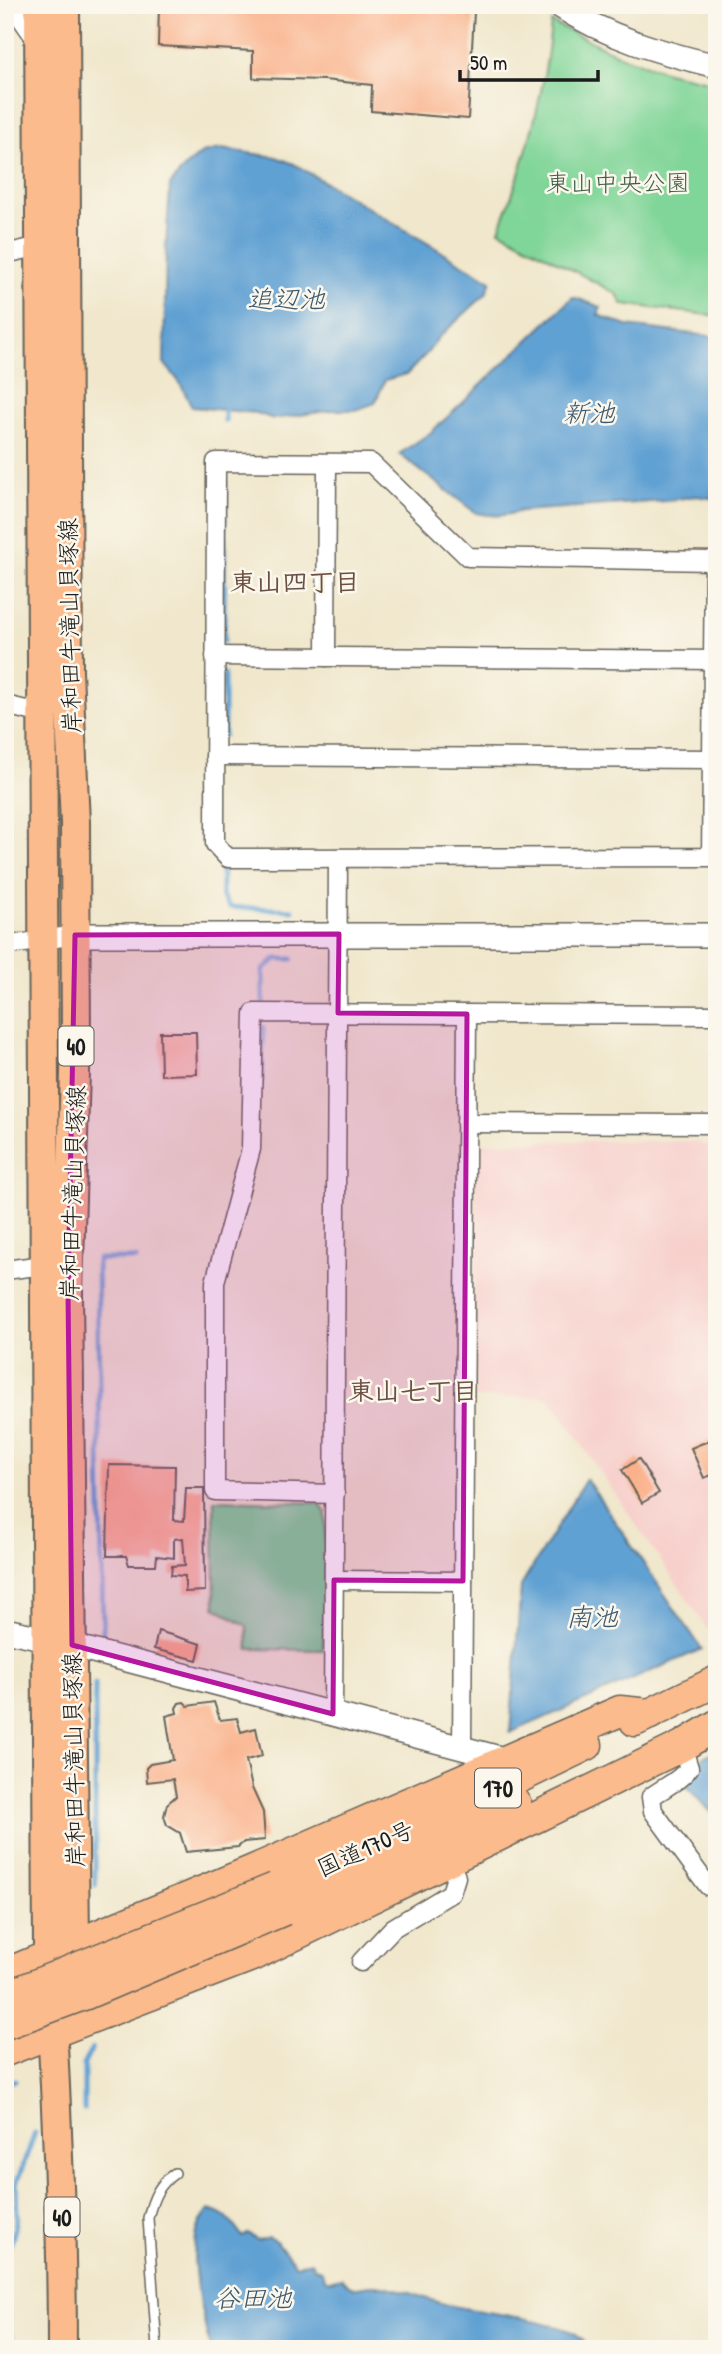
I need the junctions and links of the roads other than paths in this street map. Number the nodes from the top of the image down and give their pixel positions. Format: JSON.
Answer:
{"nodes":[{"id":1,"x":12,"y":5,"type":"edge"},
{"id":2,"x":39,"y":5,"type":"edge"},
{"id":3,"x":65,"y":5,"type":"edge"},
{"id":4,"x":558,"y":5,"type":"edge"},
{"id":5,"x":39,"y":44,"type":"junction"},
{"id":6,"x":717,"y":66,"type":"edge"},
{"id":7,"x":40,"y":246,"type":"junction"},
{"id":8,"x":5,"y":254,"type":"edge"},
{"id":9,"x":327,"y":463,"type":"junction"},
{"id":10,"x":215,"y":656,"type":"junction"},
{"id":11,"x":326,"y":657,"type":"junction"},
{"id":12,"x":715,"y":660,"type":"edge"},
{"id":13,"x":5,"y":705,"type":"edge"},
{"id":14,"x":43,"y":714,"type":"junction"},
{"id":15,"x":215,"y":756,"type":"junction"},
{"id":16,"x":712,"y":759,"type":"junction"},
{"id":17,"x":338,"y":858,"type":"junction"},
{"id":18,"x":339,"y":934,"type":"junction"},
{"id":19,"x":75,"y":935,"type":"junction"},
{"id":20,"x":717,"y":935,"type":"edge"},
{"id":21,"x":44,"y":940,"type":"junction"},
{"id":22,"x":5,"y":946,"type":"edge"},
{"id":23,"x":338,"y":1013,"type":"junction"},
{"id":24,"x":467,"y":1014,"type":"junction"},
{"id":25,"x":717,"y":1016,"type":"edge"},
{"id":26,"x":466,"y":1123,"type":"junction"},
{"id":27,"x":717,"y":1124,"type":"edge"},
{"id":28,"x":44,"y":1265,"type":"junction"},
{"id":29,"x":5,"y":1270,"type":"edge"},
{"id":30,"x":335,"y":1494,"type":"junction"},
{"id":31,"x":334,"y":1580,"type":"junction"},
{"id":32,"x":463,"y":1581,"type":"junction"},
{"id":33,"x":5,"y":1630,"type":"edge"},
{"id":34,"x":59,"y":1642,"type":"junction"},
{"id":35,"x":717,"y":1681,"type":"edge"},
{"id":36,"x":717,"y":1712,"type":"edge"},
{"id":37,"x":333,"y":1714,"type":"junction"},
{"id":38,"x":650,"y":1714,"type":"junction"},
{"id":39,"x":717,"y":1725,"type":"edge"},
{"id":40,"x":682,"y":1745,"type":"junction"},
{"id":41,"x":461,"y":1748,"type":"junction"},
{"id":42,"x":504,"y":1759,"type":"junction"},
{"id":43,"x":449,"y":1859,"type":"junction"},
{"id":44,"x":708,"y":1886,"type":"dead end"},
{"id":45,"x":279,"y":1899,"type":"junction"},
{"id":46,"x":75,"y":1943,"type":"junction"},
{"id":47,"x":48,"y":1957,"type":"junction"},
{"id":48,"x":361,"y":1962,"type":"dead end"},
{"id":49,"x":5,"y":1974,"type":"edge"},
{"id":50,"x":5,"y":1997,"type":"edge"},
{"id":51,"x":59,"y":2032,"type":"junction"},
{"id":52,"x":9,"y":2045,"type":"edge"},
{"id":53,"x":175,"y":2173,"type":"dead end"},
{"id":54,"x":62,"y":2349,"type":"edge"},
{"id":55,"x":157,"y":2349,"type":"edge"}],
"edges":[{"from":1,"to":5,"type":"street"},
{"from":2,"to":5,"type":"main road","name":"岸和田牛滝山貝塚線","number":"40"},
{"from":3,"to":19,"type":"main road","name":"岸和田牛滝山貝塚線","number":"40"},
{"from":4,"to":6,"type":"street"},
{"from":5,"to":7,"type":"main road","name":"岸和田牛滝山貝塚線","number":"40"},
{"from":7,"to":8,"type":"street"},
{"from":7,"to":14,"type":"main road","name":"岸和田牛滝山貝塚線","number":"40"},
{"from":9,"to":10,"type":"street"},
{"from":9,"to":11,"type":"street"},
{"from":9,"to":12,"type":"street"},
{"from":10,"to":11,"type":"street"},
{"from":10,"to":15,"type":"street"},
{"from":11,"to":12,"type":"street"},
{"from":12,"to":16,"type":"street"},
{"from":13,"to":14,"type":"street"},
{"from":14,"to":21,"type":"main road","name":"岸和田牛滝山貝塚線","number":"40"},
{"from":15,"to":16,"type":"street"},
{"from":15,"to":17,"type":"street"},
{"from":16,"to":17,"type":"street"},
{"from":17,"to":18,"type":"street"},
{"from":18,"to":19,"type":"street"},
{"from":18,"to":20,"type":"street"},
{"from":18,"to":23,"type":"street"},
{"from":19,"to":21,"type":"street"},
{"from":19,"to":34,"type":"main road","name":"岸和田牛滝山貝塚線","number":"40"},
{"from":21,"to":22,"type":"street"},
{"from":21,"to":28,"type":"main road","name":"岸和田牛滝山貝塚線","number":"40"},
{"from":23,"to":24,"type":"street"},
{"from":23,"to":30,"type":"street"},
{"from":23,"to":30,"type":"street"},
{"from":24,"to":25,"type":"street"},
{"from":24,"to":26,"type":"street"},
{"from":26,"to":27,"type":"street"},
{"from":26,"to":32,"type":"street"},
{"from":28,"to":29,"type":"street"},
{"from":28,"to":34,"type":"main road","name":"岸和田牛滝山貝塚線","number":"40"},
{"from":30,"to":31,"type":"street"},
{"from":31,"to":32,"type":"street"},
{"from":31,"to":37,"type":"street"},
{"from":32,"to":41,"type":"street"},
{"from":33,"to":34,"type":"street"},
{"from":34,"to":37,"type":"street"},
{"from":34,"to":46,"type":"main road","name":"岸和田牛滝山貝塚線","number":"40"},
{"from":34,"to":47,"type":"main road","name":"岸和田牛滝山貝塚線","number":"40"},
{"from":35,"to":38,"type":"highway","name":"国道170号","number":"170"},
{"from":36,"to":45,"type":"highway","name":"国道170号","number":"170"},
{"from":37,"to":41,"type":"street"},
{"from":38,"to":42,"type":"highway"},
{"from":38,"to":45,"type":"highway","name":"国道170号","number":"170"},
{"from":39,"to":40,"type":"highway"},
{"from":40,"to":43,"type":"highway"},
{"from":40,"to":44,"type":"street"},
{"from":41,"to":42,"type":"street"},
{"from":42,"to":46,"type":"highway"},
{"from":43,"to":48,"type":"street"},
{"from":43,"to":51,"type":"highway"},
{"from":45,"to":50,"type":"highway","name":"国道170号","number":"170","bridge":true},
{"from":45,"to":52,"type":"highway","name":"国道170号","number":"170","bridge":true},
{"from":46,"to":47,"type":"highway"},
{"from":46,"to":51,"type":"main road","name":"岸和田牛滝山貝塚線","number":"40"},
{"from":47,"to":49,"type":"highway"},
{"from":47,"to":51,"type":"main road","name":"岸和田牛滝山貝塚線","number":"40"},
{"from":51,"to":52,"type":"highway"},
{"from":51,"to":54,"type":"main road","name":"岸和田牛滝山貝塚線","number":"40"},
{"from":53,"to":55,"type":"lane"}]}
